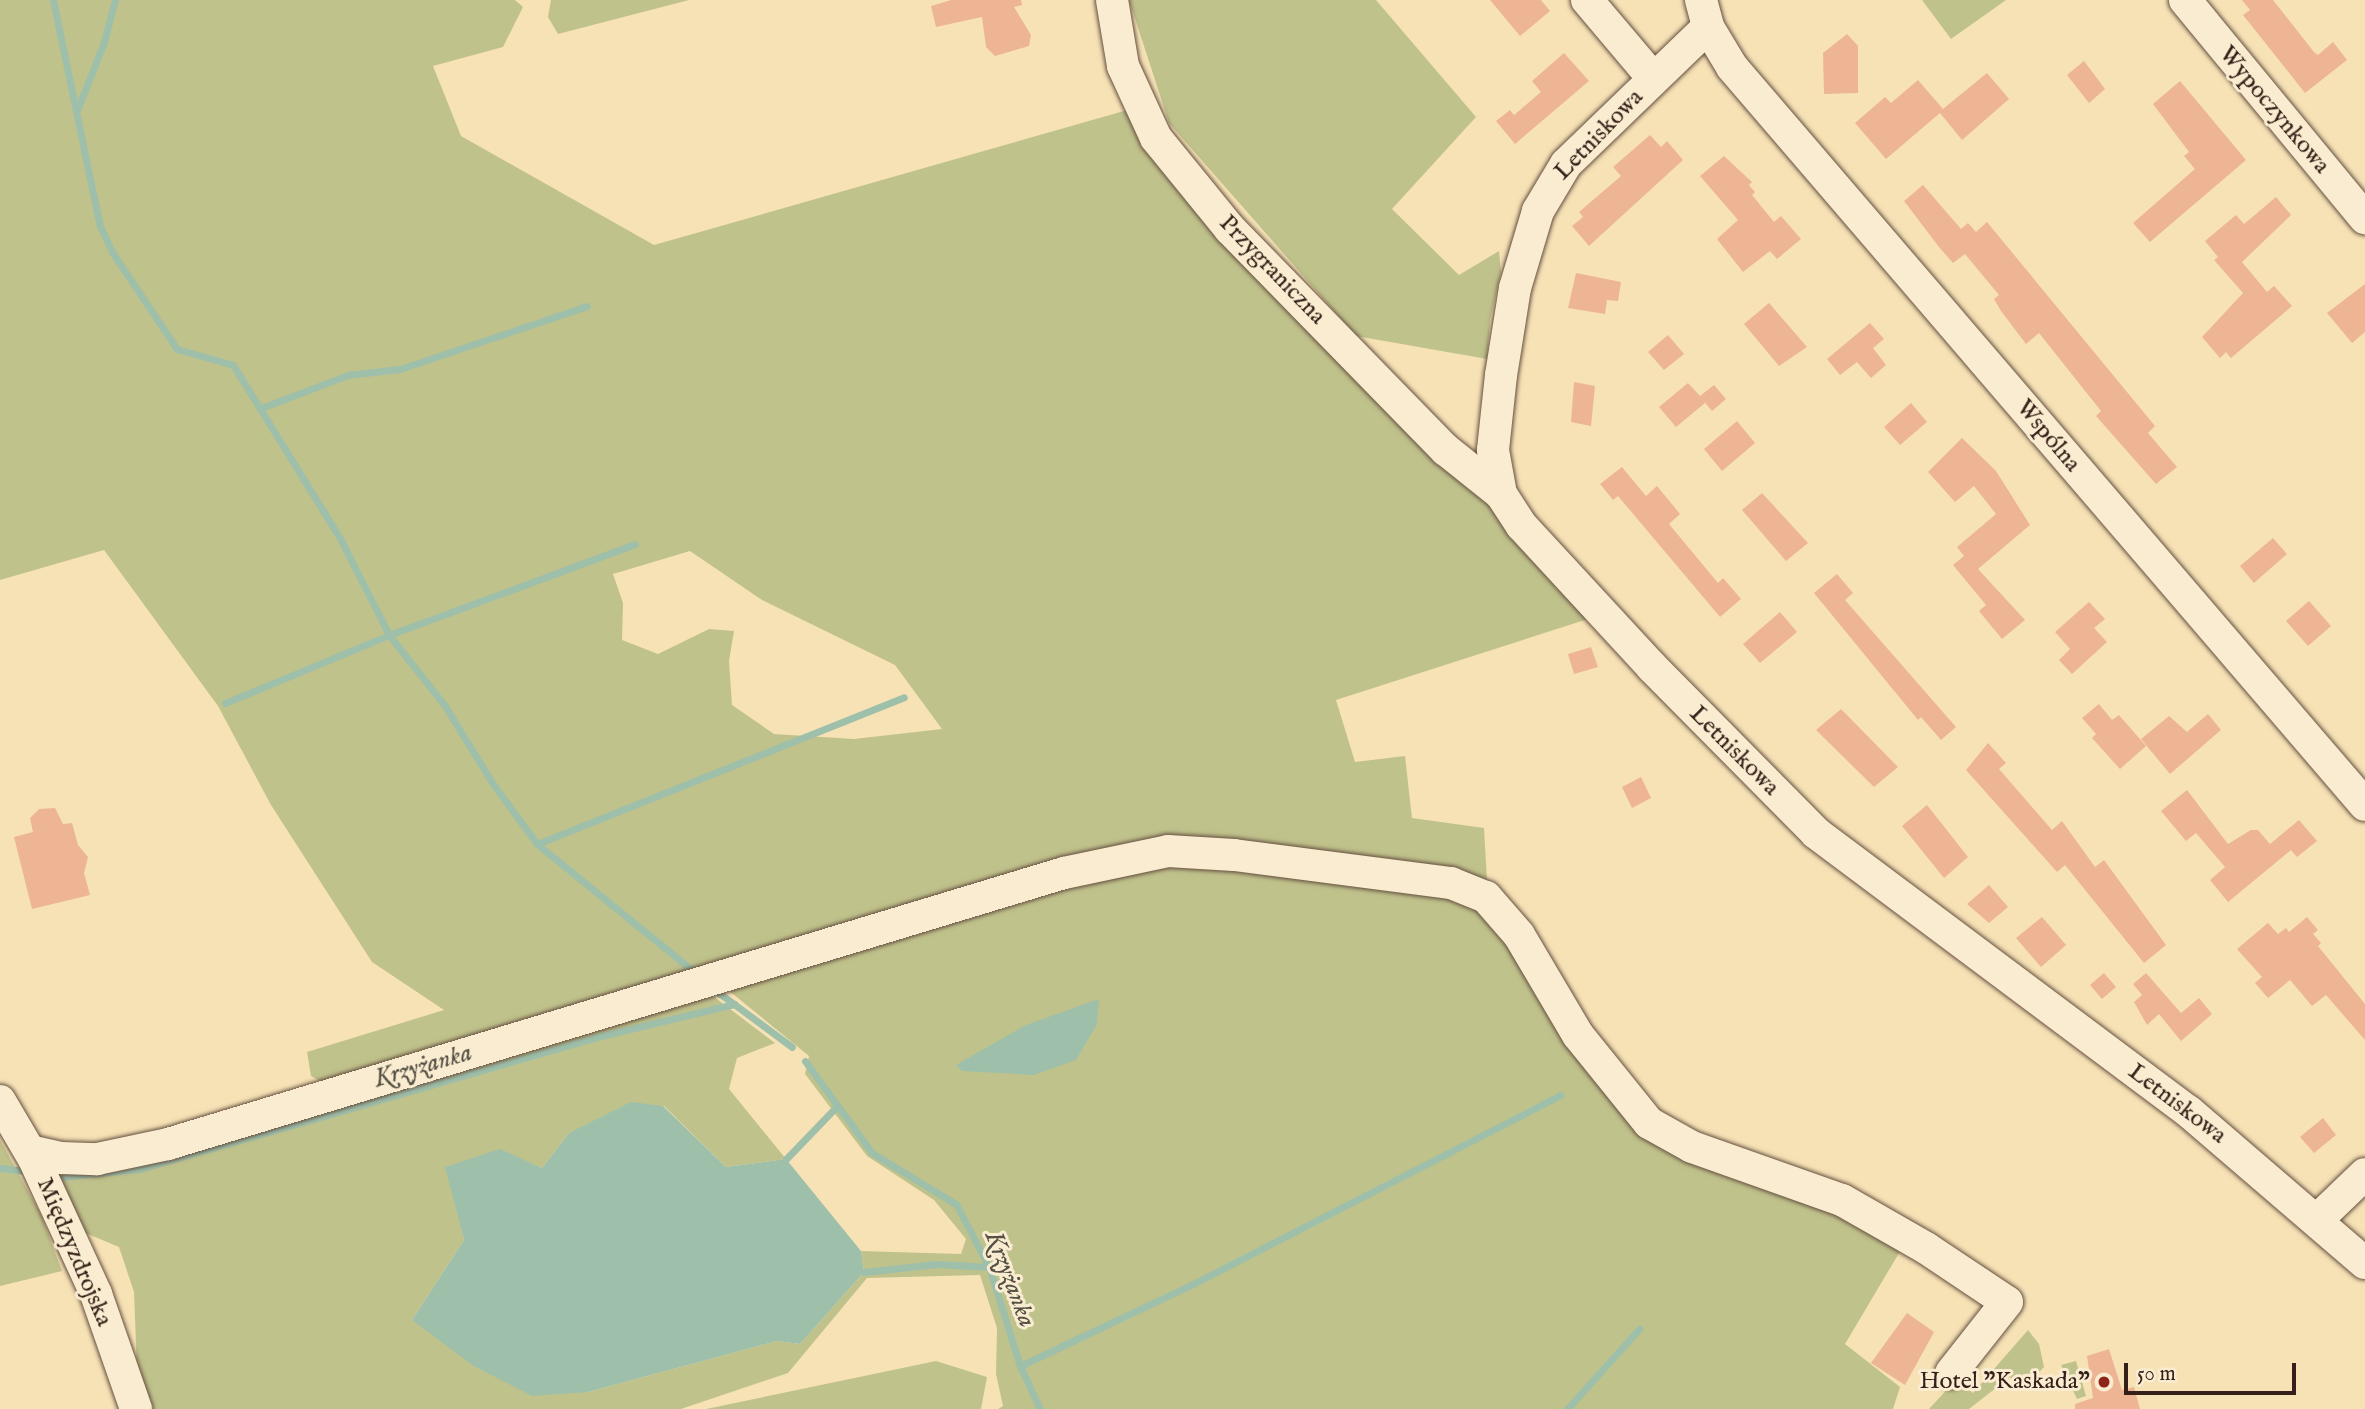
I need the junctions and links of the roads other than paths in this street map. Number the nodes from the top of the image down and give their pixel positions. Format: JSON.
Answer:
{"nodes":[{"id":1,"x":1112,"y":0,"type":"edge"},
{"id":2,"x":1587,"y":0,"type":"edge"},
{"id":3,"x":2185,"y":0,"type":"edge"},
{"id":4,"x":1704,"y":13,"type":"edge"},
{"id":5,"x":1653,"y":78,"type":"junction"},
{"id":6,"x":2365,"y":218,"type":"edge"},
{"id":7,"x":1501,"y":494,"type":"junction"},
{"id":8,"x":2365,"y":805,"type":"edge"},
{"id":9,"x":0,"y":1101,"type":"edge"},
{"id":10,"x":30,"y":1151,"type":"junction"},
{"id":11,"x":2365,"y":1174,"type":"edge"},
{"id":12,"x":2317,"y":1220,"type":"junction"},
{"id":13,"x":2365,"y":1263,"type":"edge"},
{"id":14,"x":1951,"y":1373,"type":"dead end"},
{"id":15,"x":136,"y":1409,"type":"edge"}],
"edges":[{"from":1,"to":7,"type":"street","name":"Przygraniczna"},
{"from":2,"to":5,"type":"street"},
{"from":3,"to":6,"type":"street","name":"Wypoczynkowa"},
{"from":4,"to":5,"type":"street","name":"Letniskowa"},
{"from":4,"to":8,"type":"street","name":"Wspólna"},
{"from":5,"to":7,"type":"street","name":"Letniskowa"},
{"from":7,"to":12,"type":"street","name":"Letniskowa"},
{"from":9,"to":10,"type":"street","name":"Międzyzdrojska"},
{"from":10,"to":14,"type":"street"},
{"from":10,"to":15,"type":"street","name":"Międzyzdrojska"},
{"from":11,"to":12,"type":"street"},
{"from":12,"to":13,"type":"street","name":"Letniskowa"}]}
